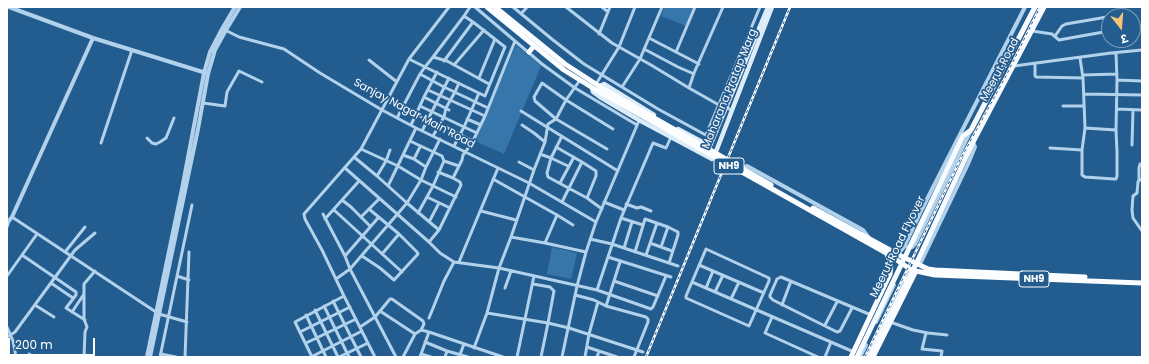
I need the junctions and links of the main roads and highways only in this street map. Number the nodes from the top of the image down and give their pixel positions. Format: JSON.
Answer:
{"nodes":[{"id":1,"x":487,"y":7,"type":"edge"},
{"id":2,"x":495,"y":7,"type":"edge"},
{"id":3,"x":1035,"y":7,"type":"edge"},
{"id":4,"x":1044,"y":7,"type":"edge"},
{"id":5,"x":769,"y":8,"type":"edge"},
{"id":6,"x":512,"y":24,"type":"junction"},
{"id":7,"x":520,"y":31,"type":"junction"},
{"id":8,"x":534,"y":46,"type":"junction"},
{"id":9,"x":529,"y":52,"type":"road end"},
{"id":10,"x":1006,"y":62,"type":"junction"},
{"id":11,"x":1014,"y":66,"type":"junction"},
{"id":12,"x":596,"y":86,"type":"junction"},
{"id":13,"x":958,"y":145,"type":"joint"},
{"id":14,"x":710,"y":146,"type":"junction"},
{"id":15,"x":717,"y":149,"type":"junction"},
{"id":16,"x":969,"y":152,"type":"joint"},
{"id":17,"x":866,"y":239,"type":"junction"},
{"id":18,"x":886,"y":253,"type":"junction"},
{"id":19,"x":916,"y":271,"type":"junction"},
{"id":20,"x":905,"y":279,"type":"road end"},
{"id":21,"x":1142,"y":280,"type":"edge"},
{"id":22,"x":911,"y":281,"type":"junction"},
{"id":23,"x":1127,"y":281,"type":"junction"},
{"id":24,"x":1142,"y":283,"type":"edge"},
{"id":25,"x":852,"y":354,"type":"edge"},
{"id":26,"x":857,"y":357,"type":"edge"},
{"id":27,"x":868,"y":357,"type":"edge"},
{"id":28,"x":873,"y":357,"type":"edge"}],
"edges":[{"from":1,"to":6,"type":"highway","number":"NH9"},
{"from":2,"to":6,"type":"highway","number":"NH9"},
{"from":3,"to":10,"type":"main road","name":"Meerut Road"},
{"from":4,"to":11,"type":"main road","name":"Meerut Road"},
{"from":5,"to":14,"type":"main road","name":"Maharana Pratap Marg"},
{"from":5,"to":15,"type":"main road","name":"Maharana Pratap Marg"},
{"from":6,"to":7,"type":"highway","number":"NH9"},
{"from":7,"to":8,"type":"highway","number":"NH9"},
{"from":7,"to":12,"type":"highway","number":"NH9"},
{"from":8,"to":9,"type":"highway"},
{"from":8,"to":12,"type":"highway","number":"NH9"},
{"from":10,"to":11,"type":"main road"},
{"from":10,"to":13,"type":"main road","name":"Meerut Road"},
{"from":11,"to":16,"type":"main road","name":"Meerut Road"},
{"from":12,"to":14,"type":"main road","name":"Maharana Pratap Marg"},
{"from":12,"to":15,"type":"main road","name":"Maharana Pratap Marg"},
{"from":12,"to":17,"type":"highway","number":"NH9"},
{"from":13,"to":26,"type":"main road","name":"Meerut Road Flyover"},
{"from":14,"to":15,"type":"main road"},
{"from":16,"to":27,"type":"main road","name":"Meerut Road Flyover"},
{"from":17,"to":18,"type":"highway","number":"NH9"},
{"from":17,"to":23,"type":"highway","number":"NH9"},
{"from":18,"to":19,"type":"highway","number":"NH9"},
{"from":18,"to":25,"type":"highway"},
{"from":19,"to":22,"type":"highway"},
{"from":19,"to":23,"type":"highway","number":"NH9"},
{"from":20,"to":22,"type":"highway"},
{"from":21,"to":23,"type":"highway","number":"NH9"},
{"from":22,"to":28,"type":"highway"},
{"from":23,"to":24,"type":"highway","number":"NH9"}]}
